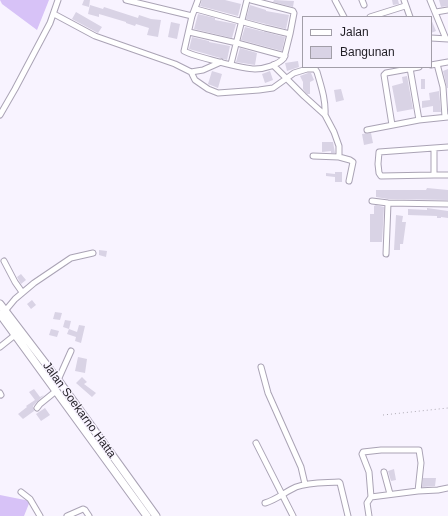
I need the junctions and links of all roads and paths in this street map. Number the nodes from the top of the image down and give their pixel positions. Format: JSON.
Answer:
{"nodes":[{"id":1,"x":58,"y":0,"type":"edge"},
{"id":2,"x":126,"y":0,"type":"edge"},
{"id":3,"x":198,"y":0,"type":"edge"},
{"id":4,"x":247,"y":0,"type":"edge"},
{"id":5,"x":251,"y":0,"type":"edge"},
{"id":6,"x":335,"y":0,"type":"edge"},
{"id":7,"x":430,"y":0,"type":"edge"},
{"id":8,"x":263,"y":1,"type":"edge"},
{"id":9,"x":404,"y":3,"type":"edge"},
{"id":10,"x":196,"y":9,"type":"junction"},
{"id":11,"x":448,"y":10,"type":"edge"},
{"id":12,"x":436,"y":12,"type":"junction"},
{"id":13,"x":54,"y":14,"type":"junction"},
{"id":14,"x":192,"y":16,"type":"junction"},
{"id":15,"x":343,"y":16,"type":"edge"},
{"id":16,"x":372,"y":16,"type":"edge"},
{"id":17,"x":410,"y":16,"type":"edge"},
{"id":18,"x":242,"y":21,"type":"junction"},
{"id":19,"x":189,"y":32,"type":"junction"},
{"id":20,"x":290,"y":34,"type":"junction"},
{"id":21,"x":432,"y":38,"type":"edge"},
{"id":22,"x":447,"y":39,"type":"edge"},
{"id":23,"x":237,"y":43,"type":"junction"},
{"id":24,"x":285,"y":56,"type":"junction"},
{"id":25,"x":221,"y":62,"type":"junction"},
{"id":26,"x":448,"y":62,"type":"edge"},
{"id":27,"x":231,"y":64,"type":"junction"},
{"id":28,"x":437,"y":64,"type":"junction"},
{"id":29,"x":273,"y":65,"type":"junction"},
{"id":30,"x":432,"y":65,"type":"edge"},
{"id":31,"x":307,"y":68,"type":"edge"},
{"id":32,"x":410,"y":68,"type":"joint"},
{"id":33,"x":191,"y":72,"type":"junction"},
{"id":34,"x":287,"y":78,"type":"junction"},
{"id":35,"x":0,"y":115,"type":"edge"},
{"id":36,"x":325,"y":115,"type":"junction"},
{"id":37,"x":447,"y":117,"type":"edge"},
{"id":38,"x":419,"y":120,"type":"junction"},
{"id":39,"x":392,"y":125,"type":"junction"},
{"id":40,"x":367,"y":130,"type":"dead end"},
{"id":41,"x":448,"y":146,"type":"edge"},
{"id":42,"x":434,"y":148,"type":"junction"},
{"id":43,"x":313,"y":156,"type":"dead end"},
{"id":44,"x":339,"y":157,"type":"junction"},
{"id":45,"x":434,"y":175,"type":"junction"},
{"id":46,"x":448,"y":175,"type":"edge"},
{"id":47,"x":349,"y":181,"type":"dead end"},
{"id":48,"x":372,"y":201,"type":"dead end"},
{"id":49,"x":388,"y":203,"type":"junction"},
{"id":50,"x":448,"y":204,"type":"edge"},
{"id":51,"x":93,"y":252,"type":"dead end"},
{"id":52,"x":386,"y":254,"type":"dead end"},
{"id":53,"x":4,"y":261,"type":"dead end"},
{"id":54,"x":22,"y":292,"type":"junction"},
{"id":55,"x":0,"y":304,"type":"edge"},
{"id":56,"x":2,"y":312,"type":"edge"},
{"id":57,"x":15,"y":335,"type":"junction"},
{"id":58,"x":0,"y":347,"type":"edge"},
{"id":59,"x":71,"y":351,"type":"dead end"},
{"id":60,"x":261,"y":367,"type":"dead end"},
{"id":61,"x":58,"y":380,"type":"junction"},
{"id":62,"x":56,"y":391,"type":"junction"},
{"id":63,"x":37,"y":408,"type":"dead end"},
{"id":64,"x":448,"y":408,"type":"edge"},
{"id":65,"x":383,"y":415,"type":"dead end"},
{"id":66,"x":256,"y":443,"type":"dead end"},
{"id":67,"x":384,"y":472,"type":"dead end"},
{"id":68,"x":305,"y":484,"type":"junction"},
{"id":69,"x":448,"y":488,"type":"edge"},
{"id":70,"x":418,"y":491,"type":"junction"},
{"id":71,"x":21,"y":492,"type":"dead end"},
{"id":72,"x":281,"y":494,"type":"junction"},
{"id":73,"x":390,"y":494,"type":"junction"},
{"id":74,"x":371,"y":497,"type":"junction"},
{"id":75,"x":265,"y":503,"type":"dead end"},
{"id":76,"x":40,"y":516,"type":"edge"},
{"id":77,"x":67,"y":516,"type":"edge"},
{"id":78,"x":89,"y":516,"type":"edge"},
{"id":79,"x":147,"y":516,"type":"edge"},
{"id":80,"x":156,"y":516,"type":"edge"},
{"id":81,"x":293,"y":516,"type":"edge"},
{"id":82,"x":348,"y":516,"type":"edge"},
{"id":83,"x":368,"y":516,"type":"edge"}],
"edges":[{"from":1,"to":13,"type":"street"},
{"from":2,"to":14,"type":"street"},
{"from":3,"to":10,"type":"street"},
{"from":4,"to":18,"type":"street"},
{"from":5,"to":8,"type":"street"},
{"from":6,"to":15,"type":"street"},
{"from":7,"to":12,"type":"street"},
{"from":8,"to":20,"type":"street"},
{"from":9,"to":16,"type":"street"},
{"from":9,"to":17,"type":"street"},
{"from":10,"to":14,"type":"street"},
{"from":10,"to":18,"type":"street"},
{"from":11,"to":12,"type":"street"},
{"from":12,"to":22,"type":"street"},
{"from":13,"to":33,"type":"street"},
{"from":13,"to":35,"type":"street"},
{"from":14,"to":19,"type":"street"},
{"from":18,"to":20,"type":"street"},
{"from":18,"to":23,"type":"street"},
{"from":19,"to":23,"type":"street"},
{"from":19,"to":25,"type":"street"},
{"from":20,"to":24,"type":"street"},
{"from":21,"to":22,"type":"street"},
{"from":23,"to":24,"type":"street"},
{"from":23,"to":27,"type":"street"},
{"from":24,"to":29,"type":"street"},
{"from":25,"to":27,"type":"street"},
{"from":25,"to":33,"type":"street"},
{"from":26,"to":28,"type":"street"},
{"from":27,"to":29,"type":"street"},
{"from":28,"to":30,"type":"street"},
{"from":28,"to":37,"type":"street"},
{"from":29,"to":34,"type":"street"},
{"from":31,"to":34,"type":"street"},
{"from":31,"to":36,"type":"street"},
{"from":32,"to":38,"type":"street"},
{"from":32,"to":39,"type":"street"},
{"from":33,"to":34,"type":"street"},
{"from":34,"to":36,"type":"street"},
{"from":36,"to":44,"type":"street"},
{"from":37,"to":38,"type":"street"},
{"from":38,"to":39,"type":"street"},
{"from":39,"to":40,"type":"street"},
{"from":41,"to":42,"type":"street"},
{"from":42,"to":45,"type":"street"},
{"from":42,"to":45,"type":"street"},
{"from":43,"to":44,"type":"street"},
{"from":44,"to":47,"type":"street"},
{"from":45,"to":46,"type":"street"},
{"from":48,"to":49,"type":"street"},
{"from":49,"to":50,"type":"street"},
{"from":49,"to":52,"type":"street"},
{"from":51,"to":54,"type":"street"},
{"from":53,"to":54,"type":"street"},
{"from":54,"to":56,"type":"street"},
{"from":55,"to":56,"type":"highway","name":"Jalan Soekarno Hatta"},
{"from":56,"to":57,"type":"highway","name":"Jalan Soekarno Hatta"},
{"from":56,"to":61,"type":"highway","name":"Jalan Soekarno Hatta"},
{"from":57,"to":58,"type":"street"},
{"from":57,"to":62,"type":"highway","name":"Jalan Soekarno Hatta"},
{"from":59,"to":61,"type":"street"},
{"from":60,"to":68,"type":"street"},
{"from":61,"to":80,"type":"highway","name":"Jalan Soekarno Hatta"},
{"from":62,"to":63,"type":"street"},
{"from":62,"to":79,"type":"highway","name":"Jalan Soekarno Hatta"},
{"from":64,"to":65,"type":"path"},
{"from":66,"to":72,"type":"street"},
{"from":67,"to":73,"type":"street"},
{"from":68,"to":72,"type":"street"},
{"from":68,"to":82,"type":"street"},
{"from":69,"to":70,"type":"street"},
{"from":70,"to":73,"type":"street"},
{"from":70,"to":74,"type":"street"},
{"from":71,"to":76,"type":"street"},
{"from":72,"to":75,"type":"street"},
{"from":72,"to":81,"type":"street"},
{"from":73,"to":74,"type":"street"},
{"from":74,"to":83,"type":"street"},
{"from":77,"to":78,"type":"street"}]}
